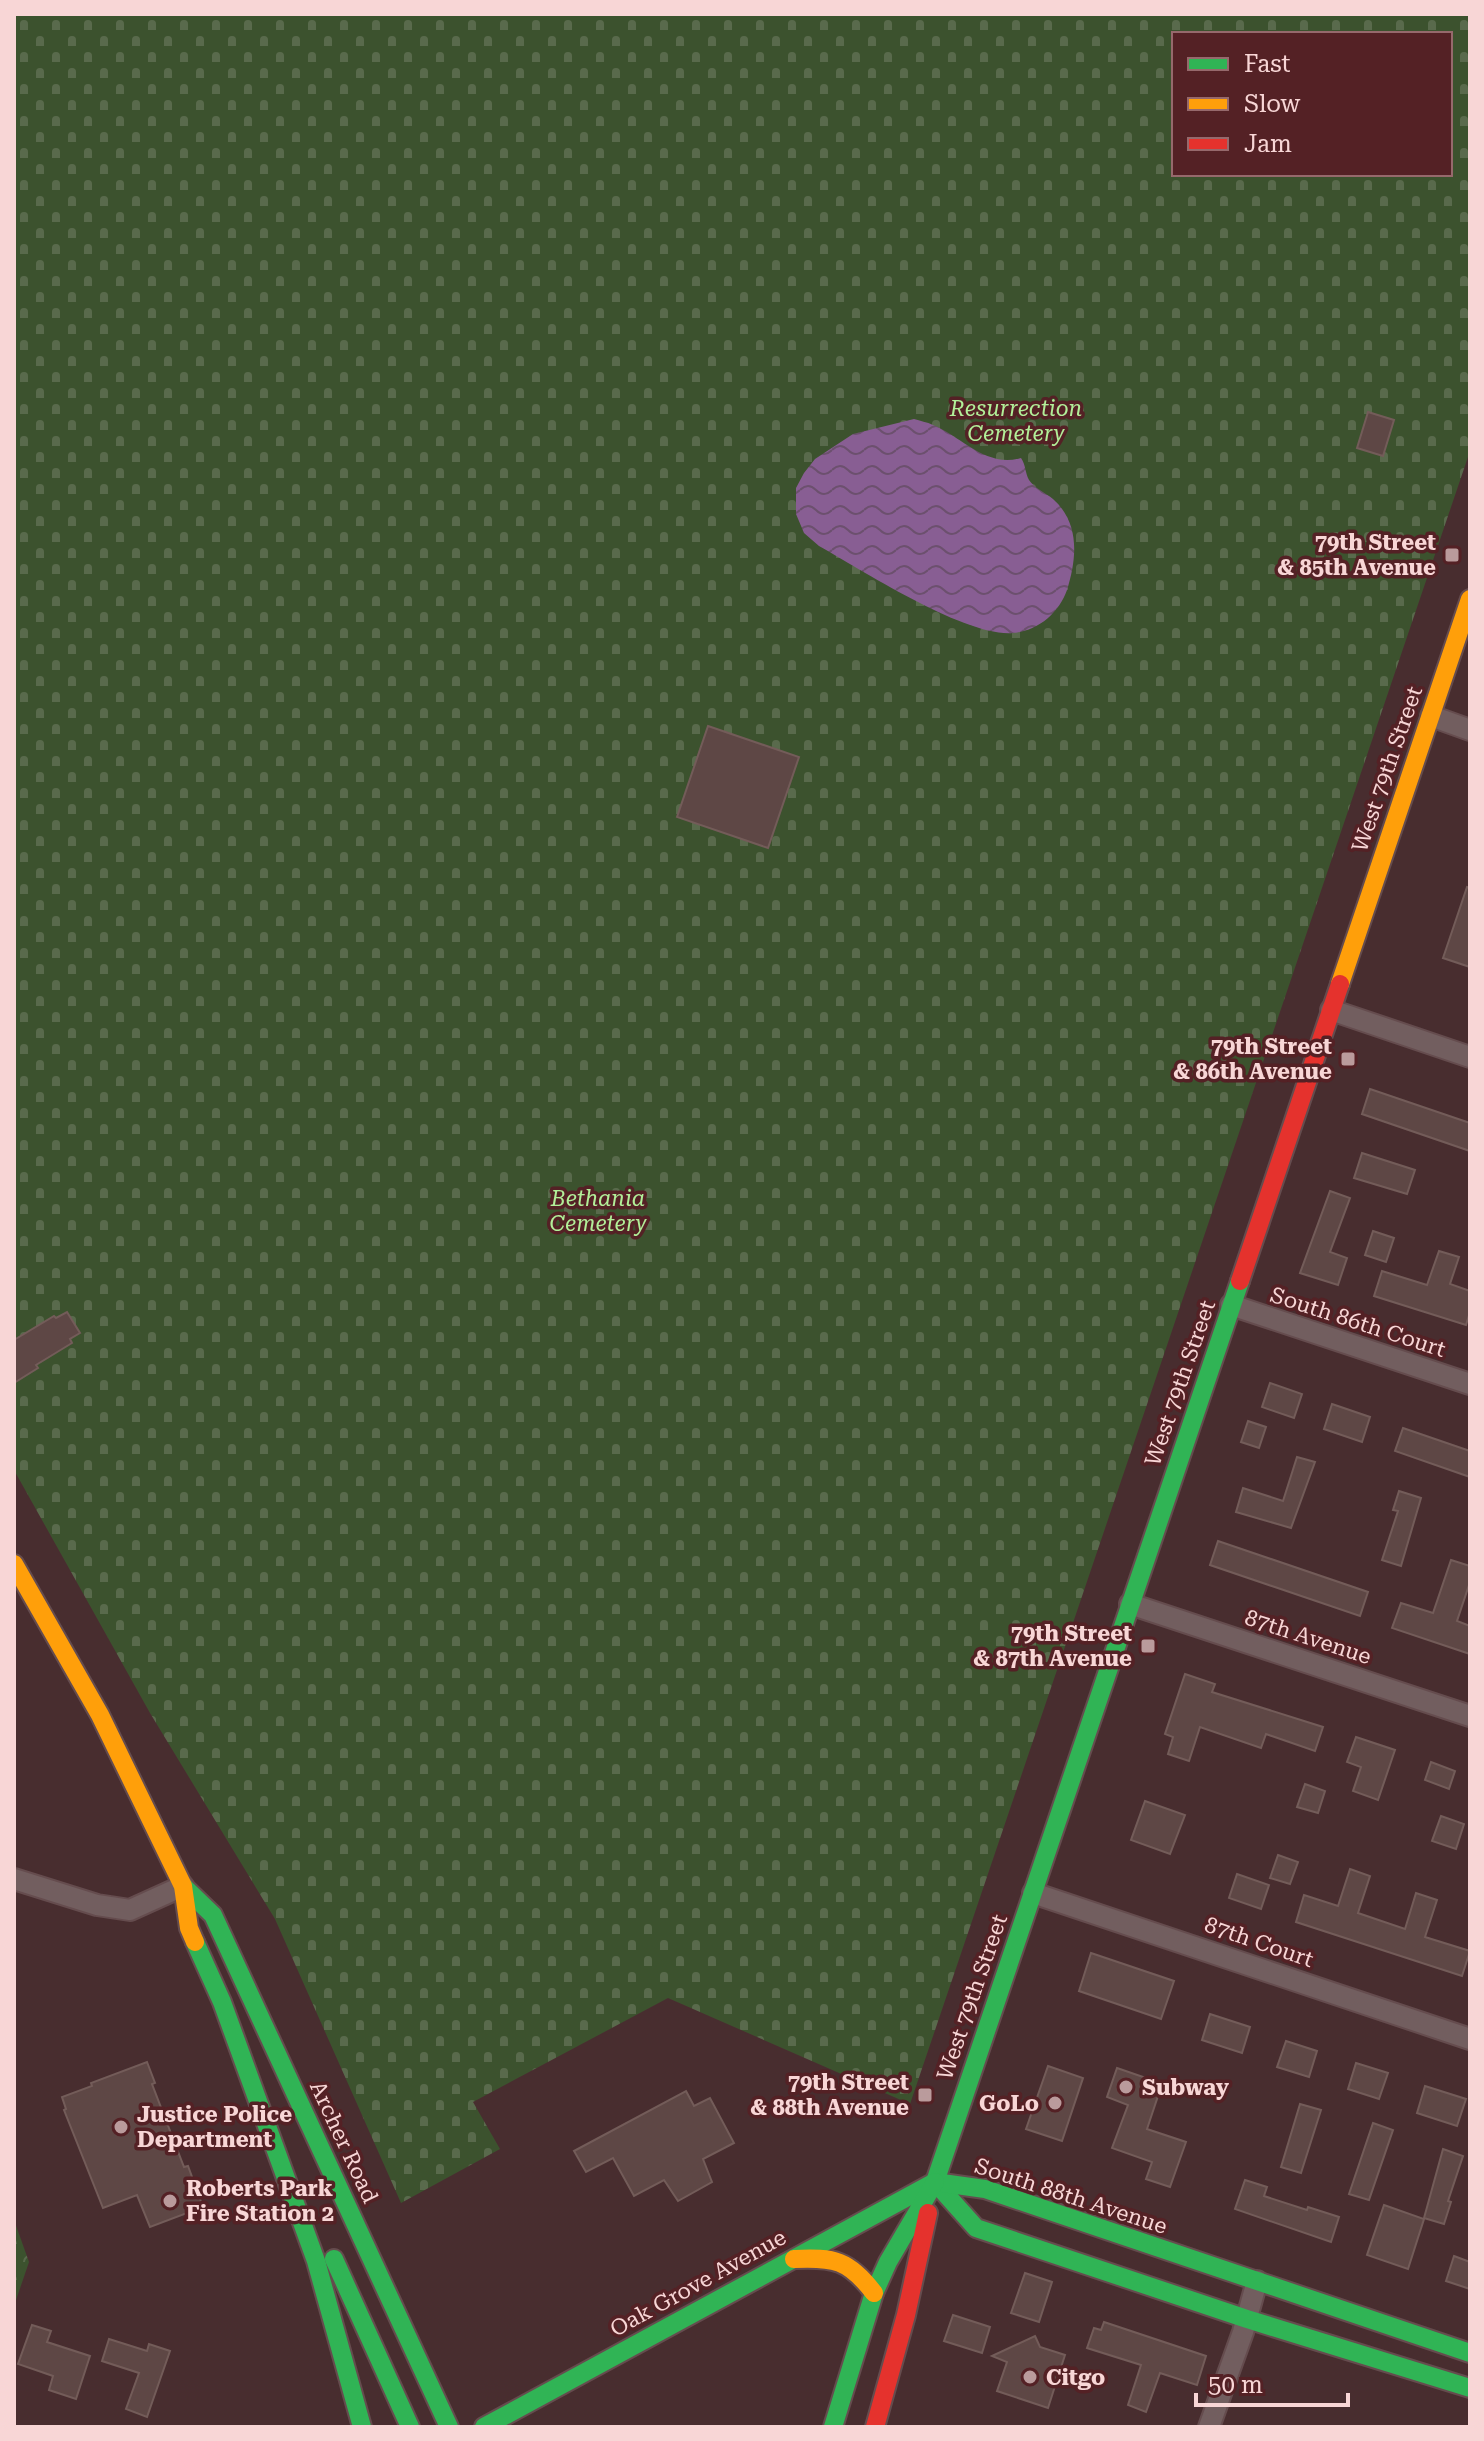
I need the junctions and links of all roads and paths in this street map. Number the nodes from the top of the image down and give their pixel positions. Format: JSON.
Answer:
{"nodes":[{"id":1,"x":1470,"y":599,"type":"edge"},
{"id":2,"x":1431,"y":716,"type":"junction"},
{"id":3,"x":1470,"y":730,"type":"edge"},
{"id":4,"x":1331,"y":1010,"type":"junction"},
{"id":5,"x":1470,"y":1057,"type":"edge"},
{"id":6,"x":1231,"y":1305,"type":"junction"},
{"id":7,"x":1470,"y":1384,"type":"edge"},
{"id":8,"x":14,"y":1564,"type":"edge"},
{"id":9,"x":1130,"y":1604,"type":"junction"},
{"id":10,"x":1470,"y":1716,"type":"edge"},
{"id":11,"x":14,"y":1879,"type":"edge"},
{"id":12,"x":183,"y":1886,"type":"junction"},
{"id":13,"x":1033,"y":1893,"type":"junction"},
{"id":14,"x":1470,"y":2039,"type":"edge"},
{"id":15,"x":279,"y":2153,"type":"junction"},
{"id":16,"x":935,"y":2182,"type":"junction"},
{"id":17,"x":794,"y":2259,"type":"junction"},
{"id":18,"x":1257,"y":2281,"type":"junction"},
{"id":19,"x":874,"y":2293,"type":"junction"},
{"id":20,"x":1247,"y":2319,"type":"junction"},
{"id":21,"x":1470,"y":2353,"type":"edge"},
{"id":22,"x":1470,"y":2388,"type":"edge"},
{"id":23,"x":362,"y":2427,"type":"edge"},
{"id":24,"x":410,"y":2427,"type":"edge"},
{"id":25,"x":449,"y":2427,"type":"edge"},
{"id":26,"x":484,"y":2427,"type":"edge"},
{"id":27,"x":833,"y":2427,"type":"edge"},
{"id":28,"x":875,"y":2427,"type":"edge"},
{"id":29,"x":1209,"y":2427,"type":"edge"}],
"edges":[{"from":1,"to":2,"type":"main road","name":"West 79th Street"},
{"from":2,"to":3,"type":"street"},
{"from":2,"to":4,"type":"main road","name":"West 79th Street"},
{"from":4,"to":5,"type":"street"},
{"from":4,"to":6,"type":"main road","name":"West 79th Street"},
{"from":6,"to":7,"type":"street","name":"South 86th Court"},
{"from":6,"to":9,"type":"main road","name":"West 79th Street"},
{"from":8,"to":12,"type":"main road","name":"Archer Road"},
{"from":9,"to":10,"type":"street","name":"87th Avenue"},
{"from":9,"to":13,"type":"main road","name":"West 79th Street"},
{"from":11,"to":12,"type":"street"},
{"from":12,"to":15,"type":"main road","name":"Archer Road"},
{"from":12,"to":25,"type":"main road","name":"Archer Road"},
{"from":13,"to":14,"type":"street","name":"87th Court"},
{"from":13,"to":16,"type":"main road","name":"West 79th Street"},
{"from":15,"to":23,"type":"main road","name":"Archer Road"},
{"from":15,"to":24,"type":"main road"},
{"from":16,"to":17,"type":"main road","name":"Oak Grove Avenue"},
{"from":16,"to":18,"type":"main road","name":"South 88th Avenue"},
{"from":16,"to":19,"type":"main road"},
{"from":16,"to":20,"type":"main road","name":"South 88th Avenue"},
{"from":16,"to":28,"type":"main road"},
{"from":17,"to":19,"type":"main road"},
{"from":17,"to":26,"type":"main road","name":"Oak Grove Avenue"},
{"from":18,"to":20,"type":"street"},
{"from":18,"to":21,"type":"main road","name":"South 88th Avenue"},
{"from":19,"to":27,"type":"main road"},
{"from":20,"to":22,"type":"main road","name":"South 88th Avenue"},
{"from":20,"to":29,"type":"street"}]}
